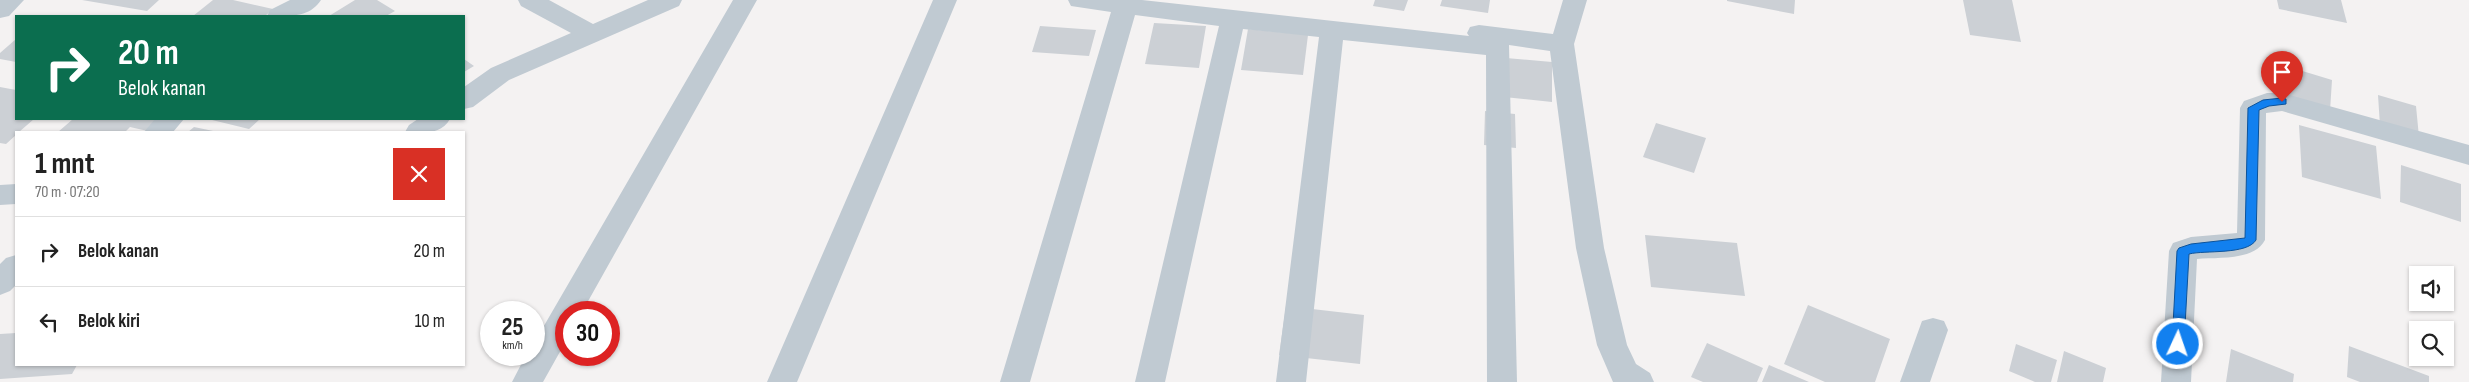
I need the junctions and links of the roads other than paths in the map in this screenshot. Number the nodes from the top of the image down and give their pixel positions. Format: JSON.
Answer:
{"nodes":[{"id":1,"x":12,"y":0,"type":"edge"},
{"id":2,"x":309,"y":0,"type":"edge"},
{"id":3,"x":530,"y":0,"type":"edge"},
{"id":4,"x":670,"y":0,"type":"edge"},
{"id":5,"x":745,"y":0,"type":"edge"},
{"id":6,"x":945,"y":0,"type":"edge"},
{"id":7,"x":1080,"y":0,"type":"edge"},
{"id":8,"x":1575,"y":0,"type":"edge"},
{"id":9,"x":1126,"y":4,"type":"junction"},
{"id":10,"x":0,"y":10,"type":"edge"},
{"id":11,"x":1230,"y":10,"type":"edge"},
{"id":12,"x":281,"y":15,"type":"edge"},
{"id":13,"x":1332,"y":30,"type":"junction"},
{"id":14,"x":592,"y":34,"type":"junction"},
{"id":15,"x":1562,"y":44,"type":"junction"},
{"id":16,"x":465,"y":99,"type":"edge"},
{"id":17,"x":170,"y":120,"type":"edge"},
{"id":18,"x":436,"y":120,"type":"edge"},
{"id":19,"x":158,"y":131,"type":"edge"},
{"id":20,"x":419,"y":131,"type":"edge"},
{"id":21,"x":2469,"y":155,"type":"edge"},
{"id":22,"x":15,"y":194,"type":"edge"},
{"id":23,"x":0,"y":195,"type":"edge"},
{"id":24,"x":15,"y":267,"type":"edge"},
{"id":25,"x":0,"y":283,"type":"edge"},
{"id":26,"x":574,"y":301,"type":"edge"},
{"id":27,"x":1932,"y":330,"type":"dead end"},
{"id":28,"x":555,"y":334,"type":"edge"},
{"id":29,"x":527,"y":382,"type":"edge"},
{"id":30,"x":782,"y":382,"type":"edge"},
{"id":31,"x":1015,"y":382,"type":"edge"},
{"id":32,"x":1150,"y":382,"type":"edge"},
{"id":33,"x":1291,"y":382,"type":"edge"},
{"id":34,"x":1502,"y":382,"type":"edge"},
{"id":35,"x":1639,"y":382,"type":"edge"},
{"id":36,"x":1915,"y":382,"type":"edge"},
{"id":37,"x":2176,"y":382,"type":"edge"}],
"edges":[{"from":1,"to":10,"type":"street"},
{"from":2,"to":12,"type":"street"},
{"from":3,"to":14,"type":"street"},
{"from":4,"to":14,"type":"street"},
{"from":5,"to":26,"type":"street"},
{"from":6,"to":30,"type":"street"},
{"from":7,"to":9,"type":"street"},
{"from":8,"to":15,"type":"street"},
{"from":9,"to":11,"type":"street"},
{"from":9,"to":31,"type":"street"},
{"from":11,"to":13,"type":"street"},
{"from":11,"to":15,"type":"street"},
{"from":11,"to":32,"type":"street"},
{"from":13,"to":33,"type":"street"},
{"from":13,"to":34,"type":"street"},
{"from":14,"to":16,"type":"street"},
{"from":15,"to":35,"type":"street"},
{"from":17,"to":19,"type":"street"},
{"from":18,"to":20,"type":"street"},
{"from":21,"to":37,"type":"street"},
{"from":22,"to":23,"type":"street"},
{"from":24,"to":25,"type":"street"},
{"from":27,"to":36,"type":"street"},
{"from":28,"to":29,"type":"street"}]}
